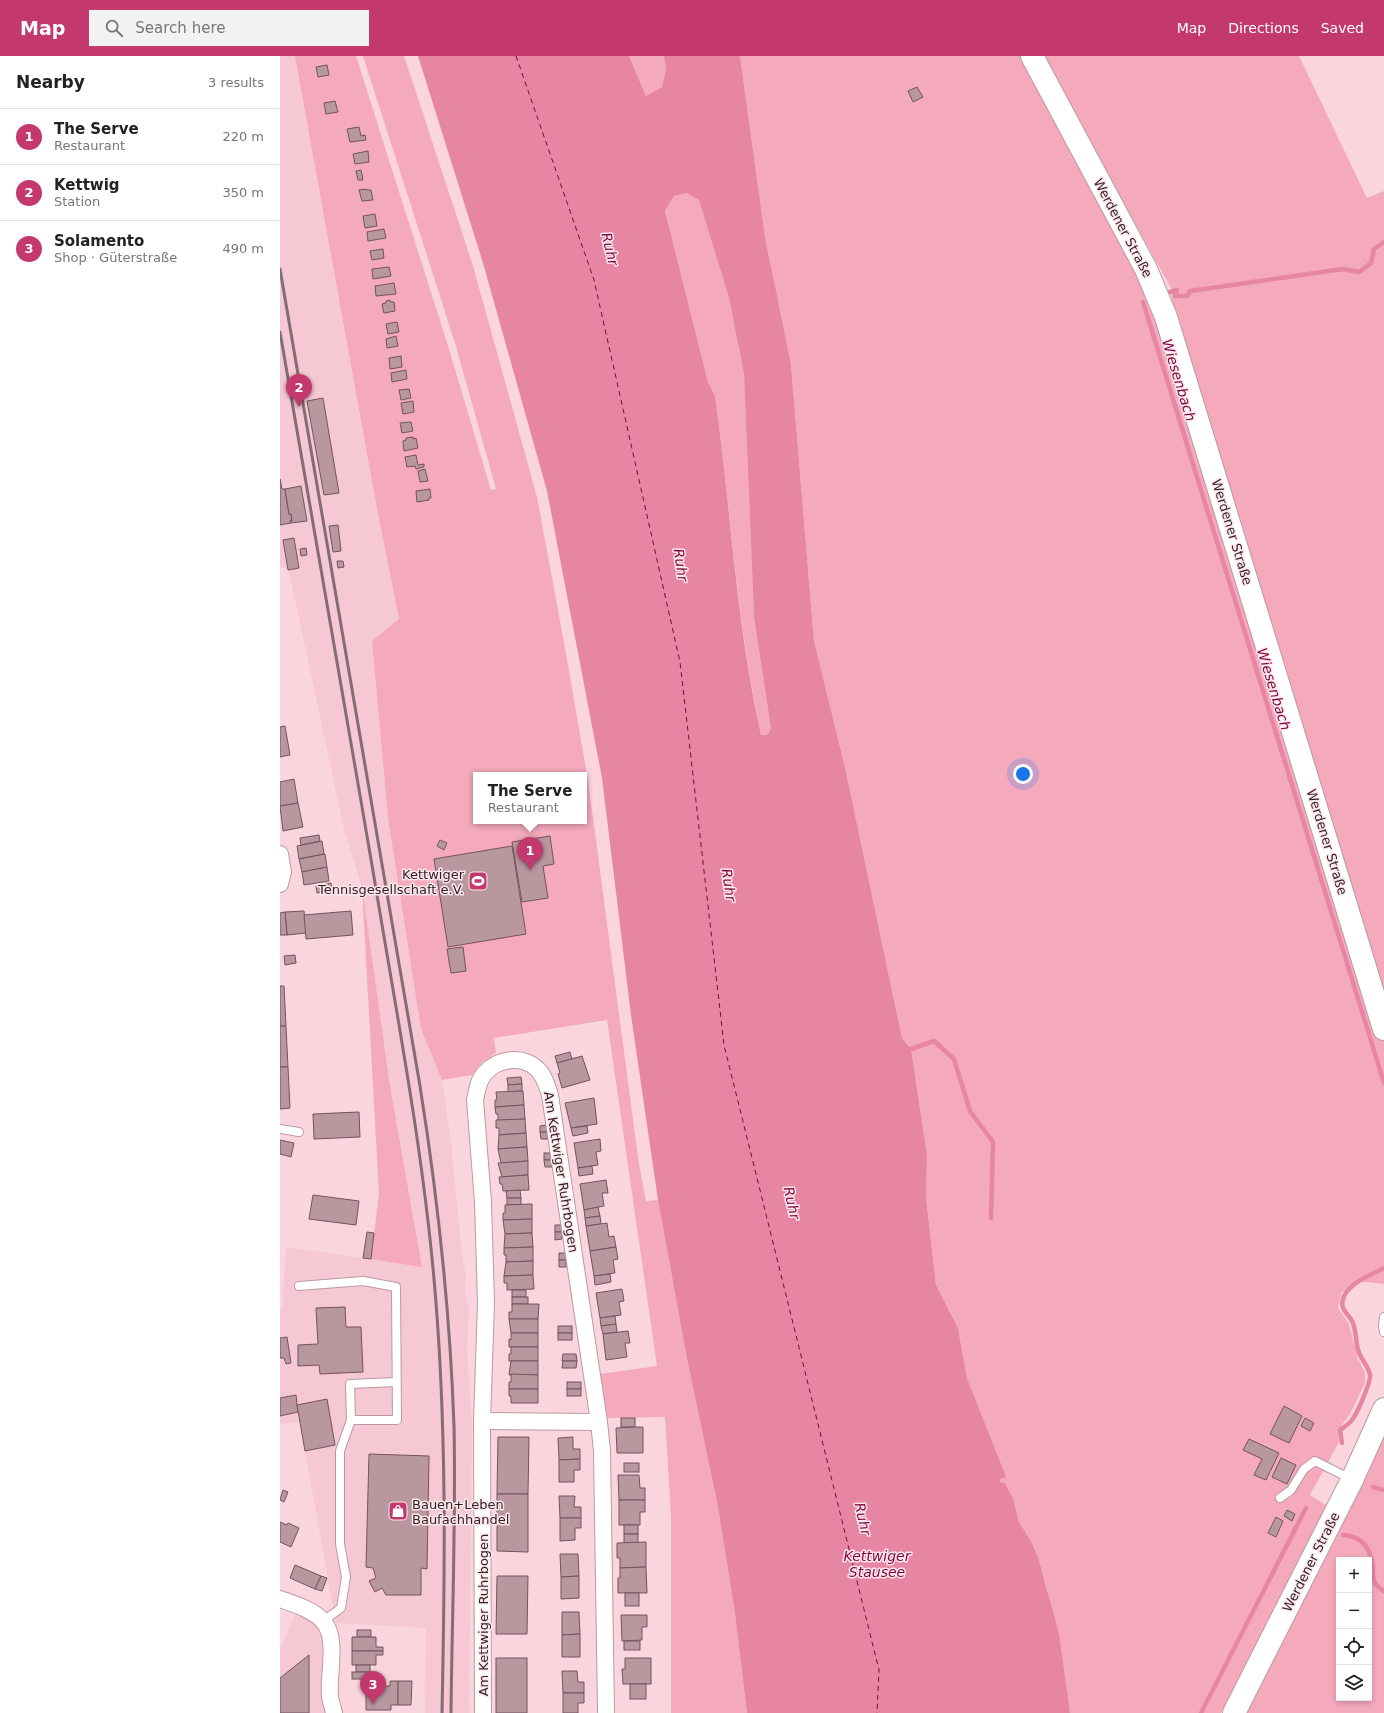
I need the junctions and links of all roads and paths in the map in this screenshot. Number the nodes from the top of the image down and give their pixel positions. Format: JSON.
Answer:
{"nodes":[{"id":1,"x":1032,"y":56,"type":"edge"},
{"id":2,"x":280,"y":854,"type":"edge"},
{"id":3,"x":280,"y":884,"type":"edge"},
{"id":4,"x":1384,"y":1028,"type":"edge"},
{"id":5,"x":280,"y":1129,"type":"edge"},
{"id":6,"x":299,"y":1132,"type":"dead end"},
{"id":7,"x":299,"y":1286,"type":"dead end"},
{"id":8,"x":1384,"y":1317,"type":"edge"},
{"id":9,"x":1384,"y":1332,"type":"edge"},
{"id":10,"x":396,"y":1382,"type":"junction"},
{"id":11,"x":1384,"y":1409,"type":"edge"},
{"id":12,"x":351,"y":1420,"type":"junction"},
{"id":13,"x":482,"y":1422,"type":"junction"},
{"id":14,"x":599,"y":1422,"type":"junction"},
{"id":15,"x":1352,"y":1480,"type":"junction"},
{"id":16,"x":1280,"y":1498,"type":"dead end"},
{"id":17,"x":280,"y":1599,"type":"edge"},
{"id":18,"x":323,"y":1621,"type":"junction"},
{"id":19,"x":606,"y":1711,"type":"dead end"},
{"id":20,"x":334,"y":1713,"type":"edge"},
{"id":21,"x":483,"y":1713,"type":"edge"},
{"id":22,"x":1234,"y":1713,"type":"edge"}],
"edges":[{"from":1,"to":4,"type":"main road","name":"Werdener Straße"},
{"from":2,"to":3,"type":"street"},
{"from":5,"to":6,"type":"lane"},
{"from":7,"to":10,"type":"lane"},
{"from":8,"to":9,"type":"lane"},
{"from":10,"to":12,"type":"lane"},
{"from":10,"to":12,"type":"lane"},
{"from":11,"to":15,"type":"main road","name":"Werdener Straße"},
{"from":12,"to":18,"type":"lane"},
{"from":13,"to":14,"type":"street"},
{"from":13,"to":14,"type":"street","name":"Am Kettwiger Ruhrbogen"},
{"from":13,"to":21,"type":"street","name":"Am Kettwiger Ruhrbogen"},
{"from":14,"to":19,"type":"street","name":"Am Kettwiger Ruhrbogen"},
{"from":15,"to":16,"type":"lane"},
{"from":15,"to":22,"type":"main road","name":"Werdener Straße"},
{"from":17,"to":18,"type":"street"},
{"from":18,"to":20,"type":"street"}]}
